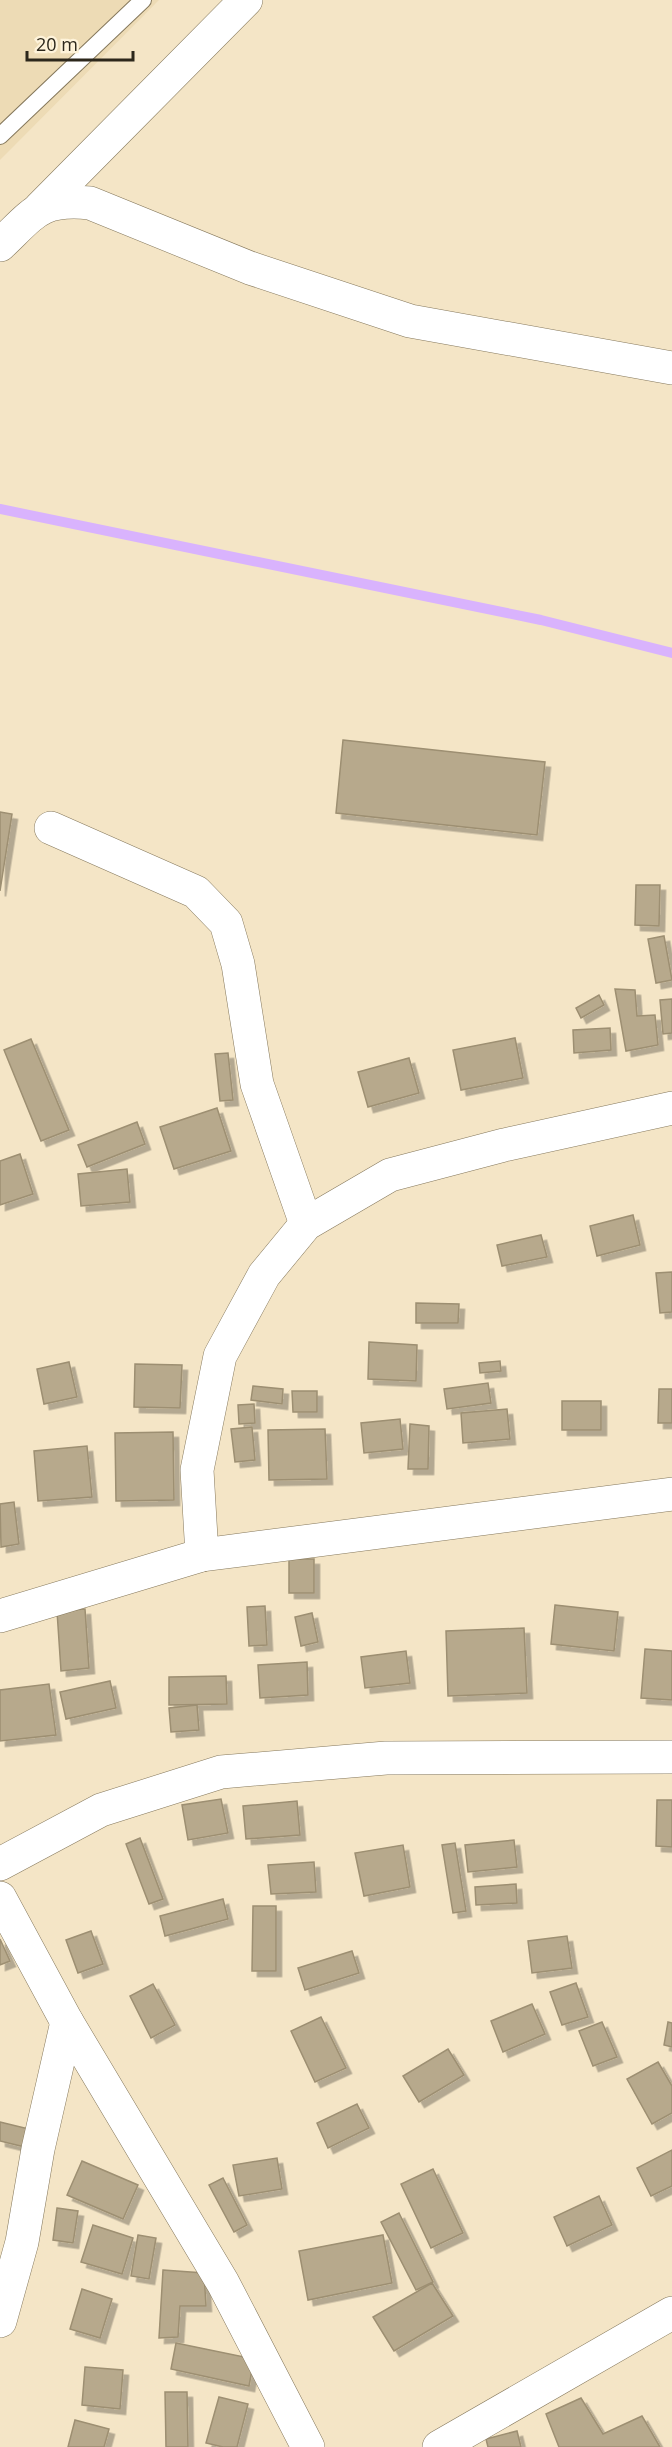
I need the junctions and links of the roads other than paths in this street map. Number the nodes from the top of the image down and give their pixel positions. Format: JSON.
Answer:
{"nodes":[{"id":1,"x":143,"y":0,"type":"edge"},
{"id":2,"x":246,"y":0,"type":"edge"},
{"id":3,"x":0,"y":136,"type":"edge"},
{"id":4,"x":40,"y":208,"type":"junction"},
{"id":5,"x":0,"y":245,"type":"edge"},
{"id":6,"x":672,"y":368,"type":"edge"},
{"id":7,"x":51,"y":828,"type":"dead end"},
{"id":8,"x":672,"y":1108,"type":"edge"},
{"id":9,"x":306,"y":1224,"type":"junction"},
{"id":10,"x":672,"y":1494,"type":"edge"},
{"id":11,"x":202,"y":1556,"type":"junction"},
{"id":12,"x":0,"y":1616,"type":"edge"},
{"id":13,"x":672,"y":1757,"type":"edge"},
{"id":14,"x":0,"y":1864,"type":"edge"},
{"id":15,"x":0,"y":1898,"type":"edge"},
{"id":16,"x":67,"y":2022,"type":"junction"},
{"id":17,"x":672,"y":2313,"type":"edge"},
{"id":18,"x":0,"y":2321,"type":"edge"},
{"id":19,"x":308,"y":2447,"type":"edge"},
{"id":20,"x":439,"y":2447,"type":"edge"}],
"edges":[{"from":1,"to":3,"type":"lane"},
{"from":2,"to":4,"type":"street"},
{"from":4,"to":5,"type":"street"},
{"from":4,"to":6,"type":"street"},
{"from":7,"to":9,"type":"street"},
{"from":8,"to":9,"type":"street"},
{"from":9,"to":11,"type":"street"},
{"from":10,"to":11,"type":"street"},
{"from":11,"to":12,"type":"street"},
{"from":13,"to":14,"type":"street"},
{"from":15,"to":16,"type":"street"},
{"from":16,"to":18,"type":"street"},
{"from":16,"to":19,"type":"street"},
{"from":17,"to":20,"type":"street"}]}
